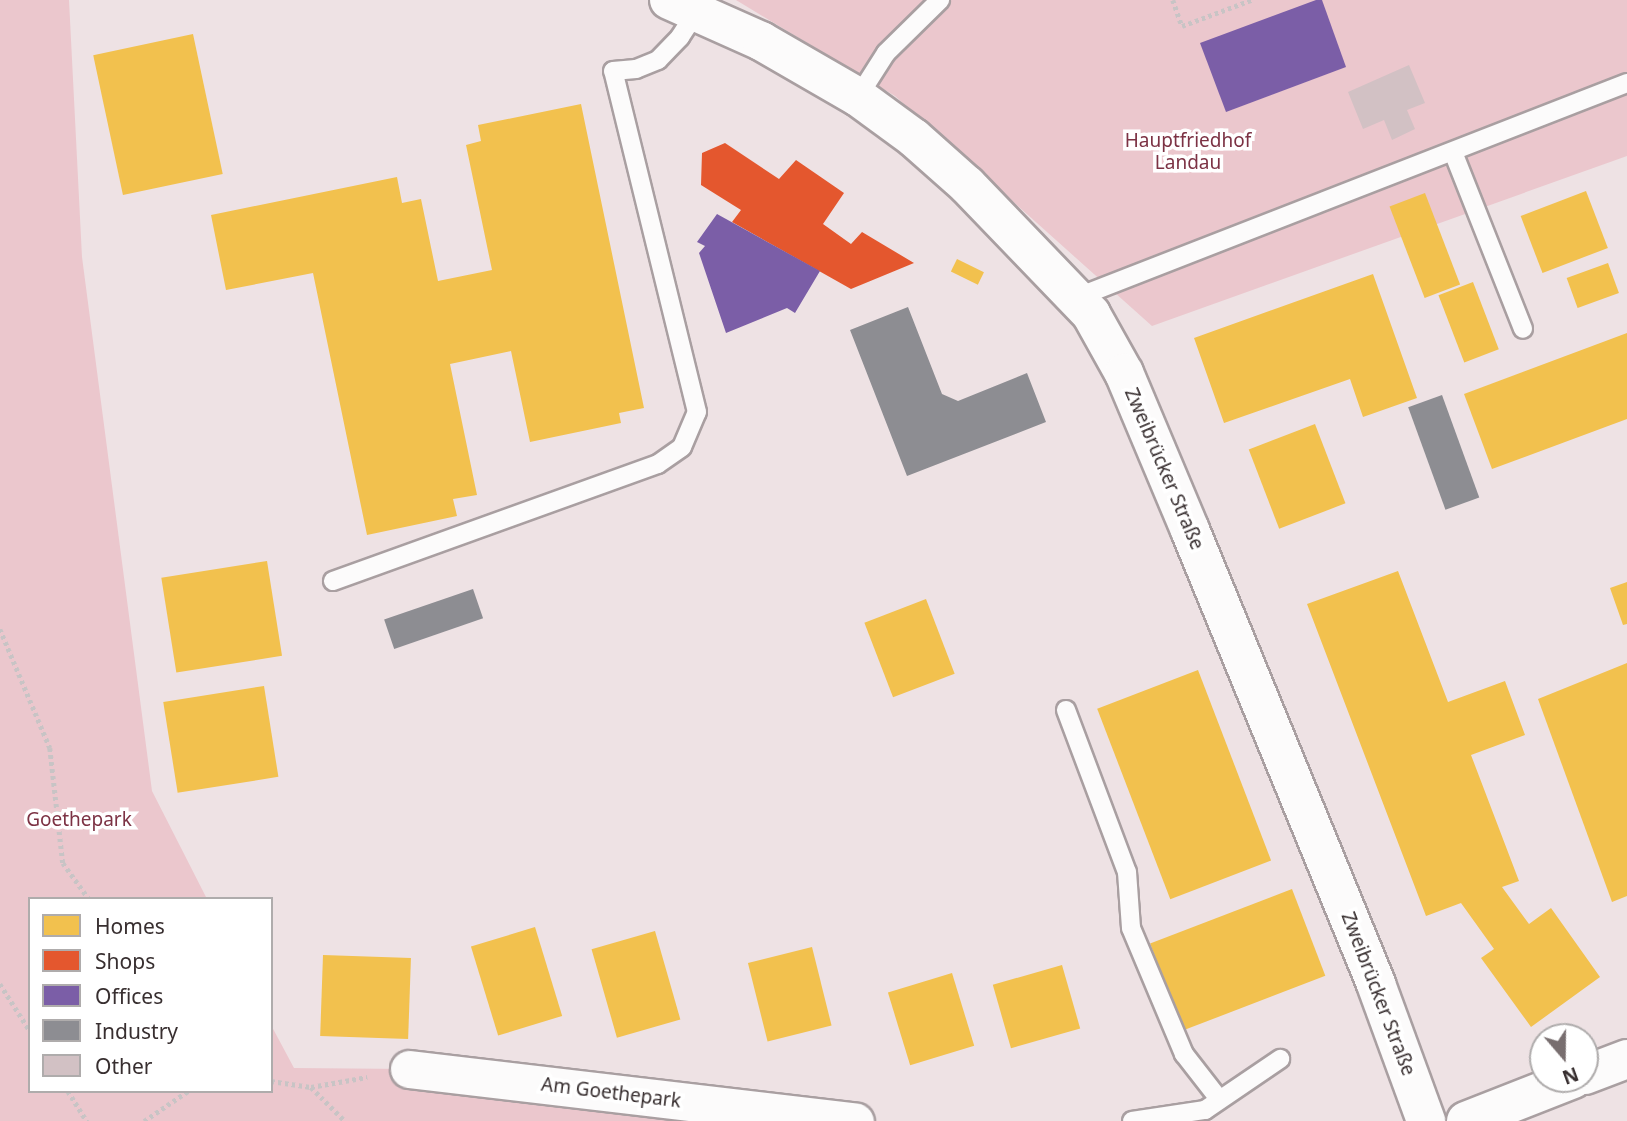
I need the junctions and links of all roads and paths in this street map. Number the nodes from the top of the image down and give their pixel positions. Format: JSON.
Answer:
{"nodes":[{"id":1,"x":940,"y":0,"type":"edge"},
{"id":2,"x":1173,"y":0,"type":"edge"},
{"id":3,"x":1251,"y":0,"type":"edge"},
{"id":4,"x":683,"y":6,"type":"edge"},
{"id":5,"x":1627,"y":83,"type":"edge"},
{"id":6,"x":858,"y":97,"type":"junction"},
{"id":7,"x":1453,"y":152,"type":"junction"},
{"id":8,"x":1078,"y":297,"type":"junction"},
{"id":9,"x":1522,"y":329,"type":"dead end"},
{"id":10,"x":333,"y":581,"type":"dead end"},
{"id":11,"x":0,"y":629,"type":"edge"},
{"id":12,"x":1066,"y":710,"type":"dead end"},
{"id":13,"x":88,"y":897,"type":"edge"},
{"id":14,"x":0,"y":984,"type":"edge"},
{"id":15,"x":28,"y":1028,"type":"edge"},
{"id":16,"x":1280,"y":1059,"type":"dead end"},
{"id":17,"x":1627,"y":1059,"type":"edge"},
{"id":18,"x":409,"y":1069,"type":"joint"},
{"id":19,"x":1599,"y":1070,"type":"edge"},
{"id":20,"x":273,"y":1081,"type":"edge"},
{"id":21,"x":311,"y":1087,"type":"junction"},
{"id":22,"x":69,"y":1093,"type":"edge"},
{"id":23,"x":185,"y":1093,"type":"edge"},
{"id":24,"x":1537,"y":1093,"type":"edge"},
{"id":25,"x":1219,"y":1099,"type":"junction"},
{"id":26,"x":87,"y":1121,"type":"edge"},
{"id":27,"x":144,"y":1121,"type":"edge"},
{"id":28,"x":345,"y":1121,"type":"edge"},
{"id":29,"x":855,"y":1121,"type":"edge"},
{"id":30,"x":1132,"y":1121,"type":"edge"},
{"id":31,"x":1426,"y":1121,"type":"edge"},
{"id":32,"x":1466,"y":1121,"type":"edge"}],
"edges":[{"from":1,"to":6,"type":"lane"},
{"from":2,"to":3,"type":"path"},
{"from":4,"to":6,"type":"street","name":"Zweibrücker Straße"},
{"from":4,"to":10,"type":"lane"},
{"from":5,"to":7,"type":"lane"},
{"from":6,"to":8,"type":"street","name":"Zweibrücker Straße"},
{"from":7,"to":8,"type":"lane"},
{"from":7,"to":9,"type":"lane"},
{"from":8,"to":31,"type":"street","name":"Zweibrücker Straße"},
{"from":11,"to":13,"type":"path"},
{"from":12,"to":25,"type":"lane"},
{"from":14,"to":15,"type":"path"},
{"from":16,"to":25,"type":"lane"},
{"from":17,"to":19,"type":"street"},
{"from":18,"to":21,"type":"path"},
{"from":18,"to":29,"type":"street","name":"Am Goethepark"},
{"from":20,"to":21,"type":"path"},
{"from":21,"to":28,"type":"path"},
{"from":22,"to":26,"type":"path"},
{"from":23,"to":27,"type":"path"},
{"from":24,"to":32,"type":"street"},
{"from":25,"to":30,"type":"lane"}]}
